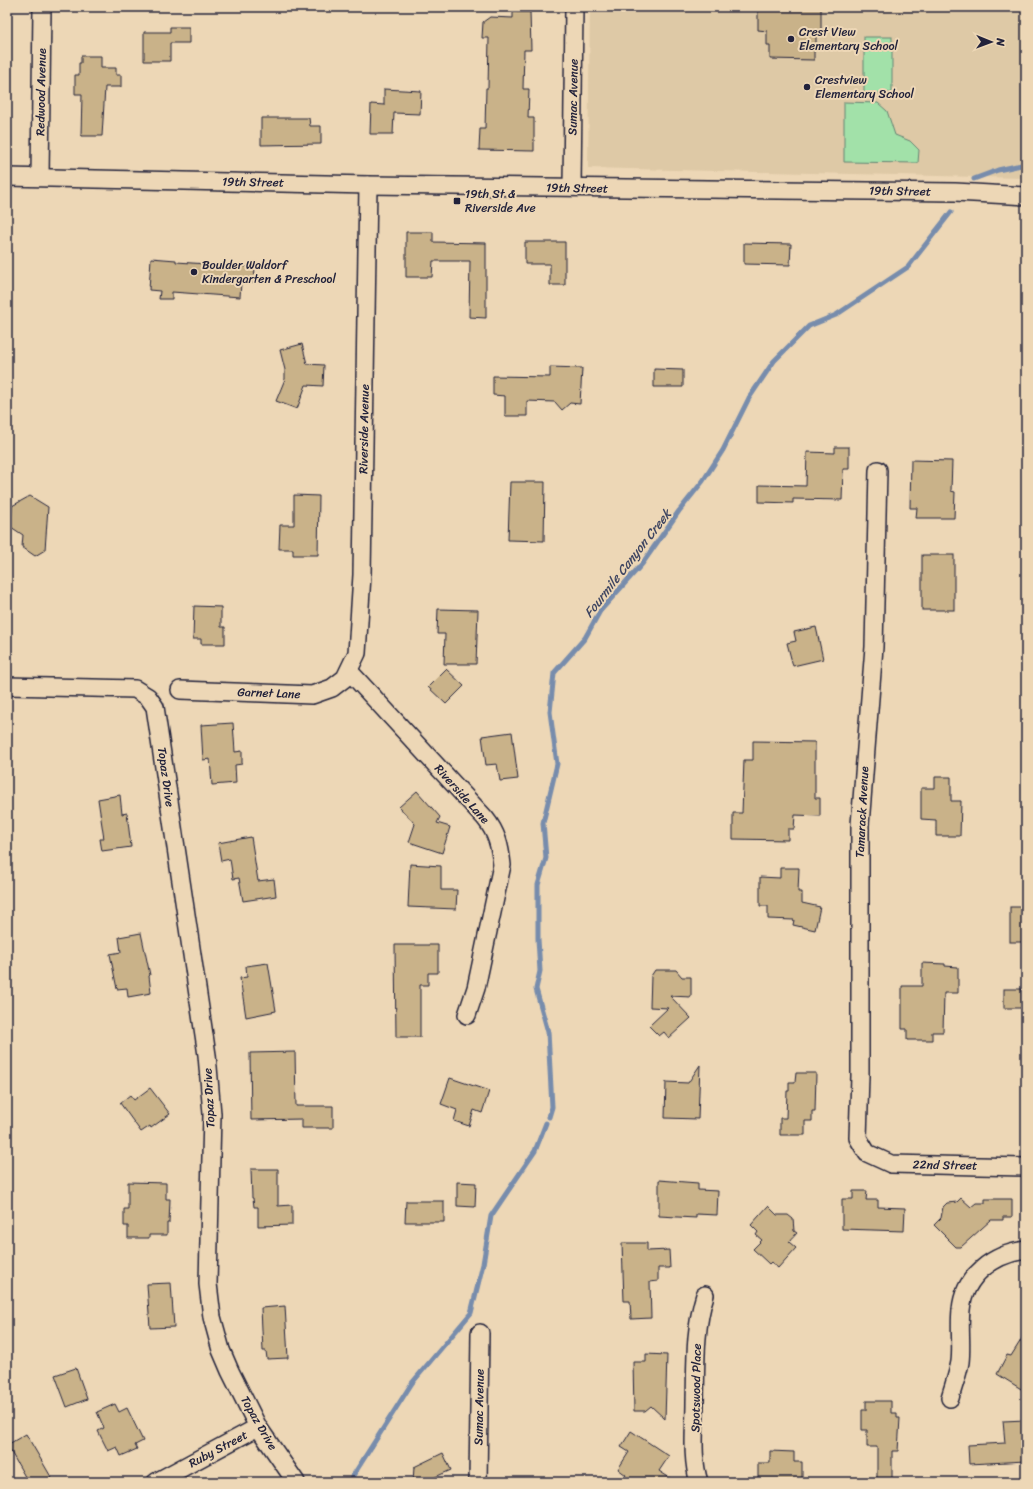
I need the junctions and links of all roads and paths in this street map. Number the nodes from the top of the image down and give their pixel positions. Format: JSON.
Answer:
{"nodes":[{"id":1,"x":42,"y":7,"type":"edge"},
{"id":2,"x":574,"y":7,"type":"edge"},
{"id":3,"x":7,"y":177,"type":"edge"},
{"id":4,"x":40,"y":177,"type":"junction"},
{"id":5,"x":368,"y":185,"type":"junction"},
{"id":6,"x":572,"y":187,"type":"junction"},
{"id":7,"x":1026,"y":196,"type":"edge"},
{"id":8,"x":878,"y":470,"type":"dead end"},
{"id":9,"x":349,"y":671,"type":"junction"},
{"id":10,"x":7,"y":686,"type":"edge"},
{"id":11,"x":180,"y":690,"type":"dead end"},
{"id":12,"x":467,"y":1015,"type":"dead end"},
{"id":13,"x":867,"y":1152,"type":"joint"},
{"id":14,"x":1026,"y":1167,"type":"edge"},
{"id":15,"x":1026,"y":1250,"type":"edge"},
{"id":16,"x":706,"y":1295,"type":"dead end"},
{"id":17,"x":480,"y":1333,"type":"dead end"},
{"id":18,"x":950,"y":1398,"type":"dead end"},
{"id":19,"x":258,"y":1427,"type":"junction"},
{"id":20,"x":156,"y":1482,"type":"edge"},
{"id":21,"x":296,"y":1482,"type":"edge"},
{"id":22,"x":478,"y":1482,"type":"edge"},
{"id":23,"x":699,"y":1482,"type":"edge"}],
"edges":[{"from":1,"to":4,"type":"street","name":"Redwood Avenue"},
{"from":2,"to":6,"type":"street","name":"Sumac Avenue"},
{"from":3,"to":4,"type":"street","name":"19th Street"},
{"from":4,"to":5,"type":"street","name":"19th Street"},
{"from":5,"to":6,"type":"street","name":"19th Street"},
{"from":5,"to":9,"type":"street","name":"Riverside Avenue"},
{"from":6,"to":7,"type":"street","name":"19th Street"},
{"from":8,"to":13,"type":"street","name":"Tamarack Avenue"},
{"from":9,"to":11,"type":"street","name":"Garnet Lane"},
{"from":9,"to":12,"type":"street","name":"Riverside Lane"},
{"from":10,"to":19,"type":"street","name":"Topaz Drive"},
{"from":13,"to":14,"type":"street","name":"22nd Street"},
{"from":15,"to":18,"type":"street"},
{"from":16,"to":23,"type":"street","name":"Spotswood Place"},
{"from":17,"to":22,"type":"street","name":"Sumac Avenue"},
{"from":19,"to":20,"type":"street","name":"Ruby Street"},
{"from":19,"to":21,"type":"street","name":"Topaz Drive"}]}
